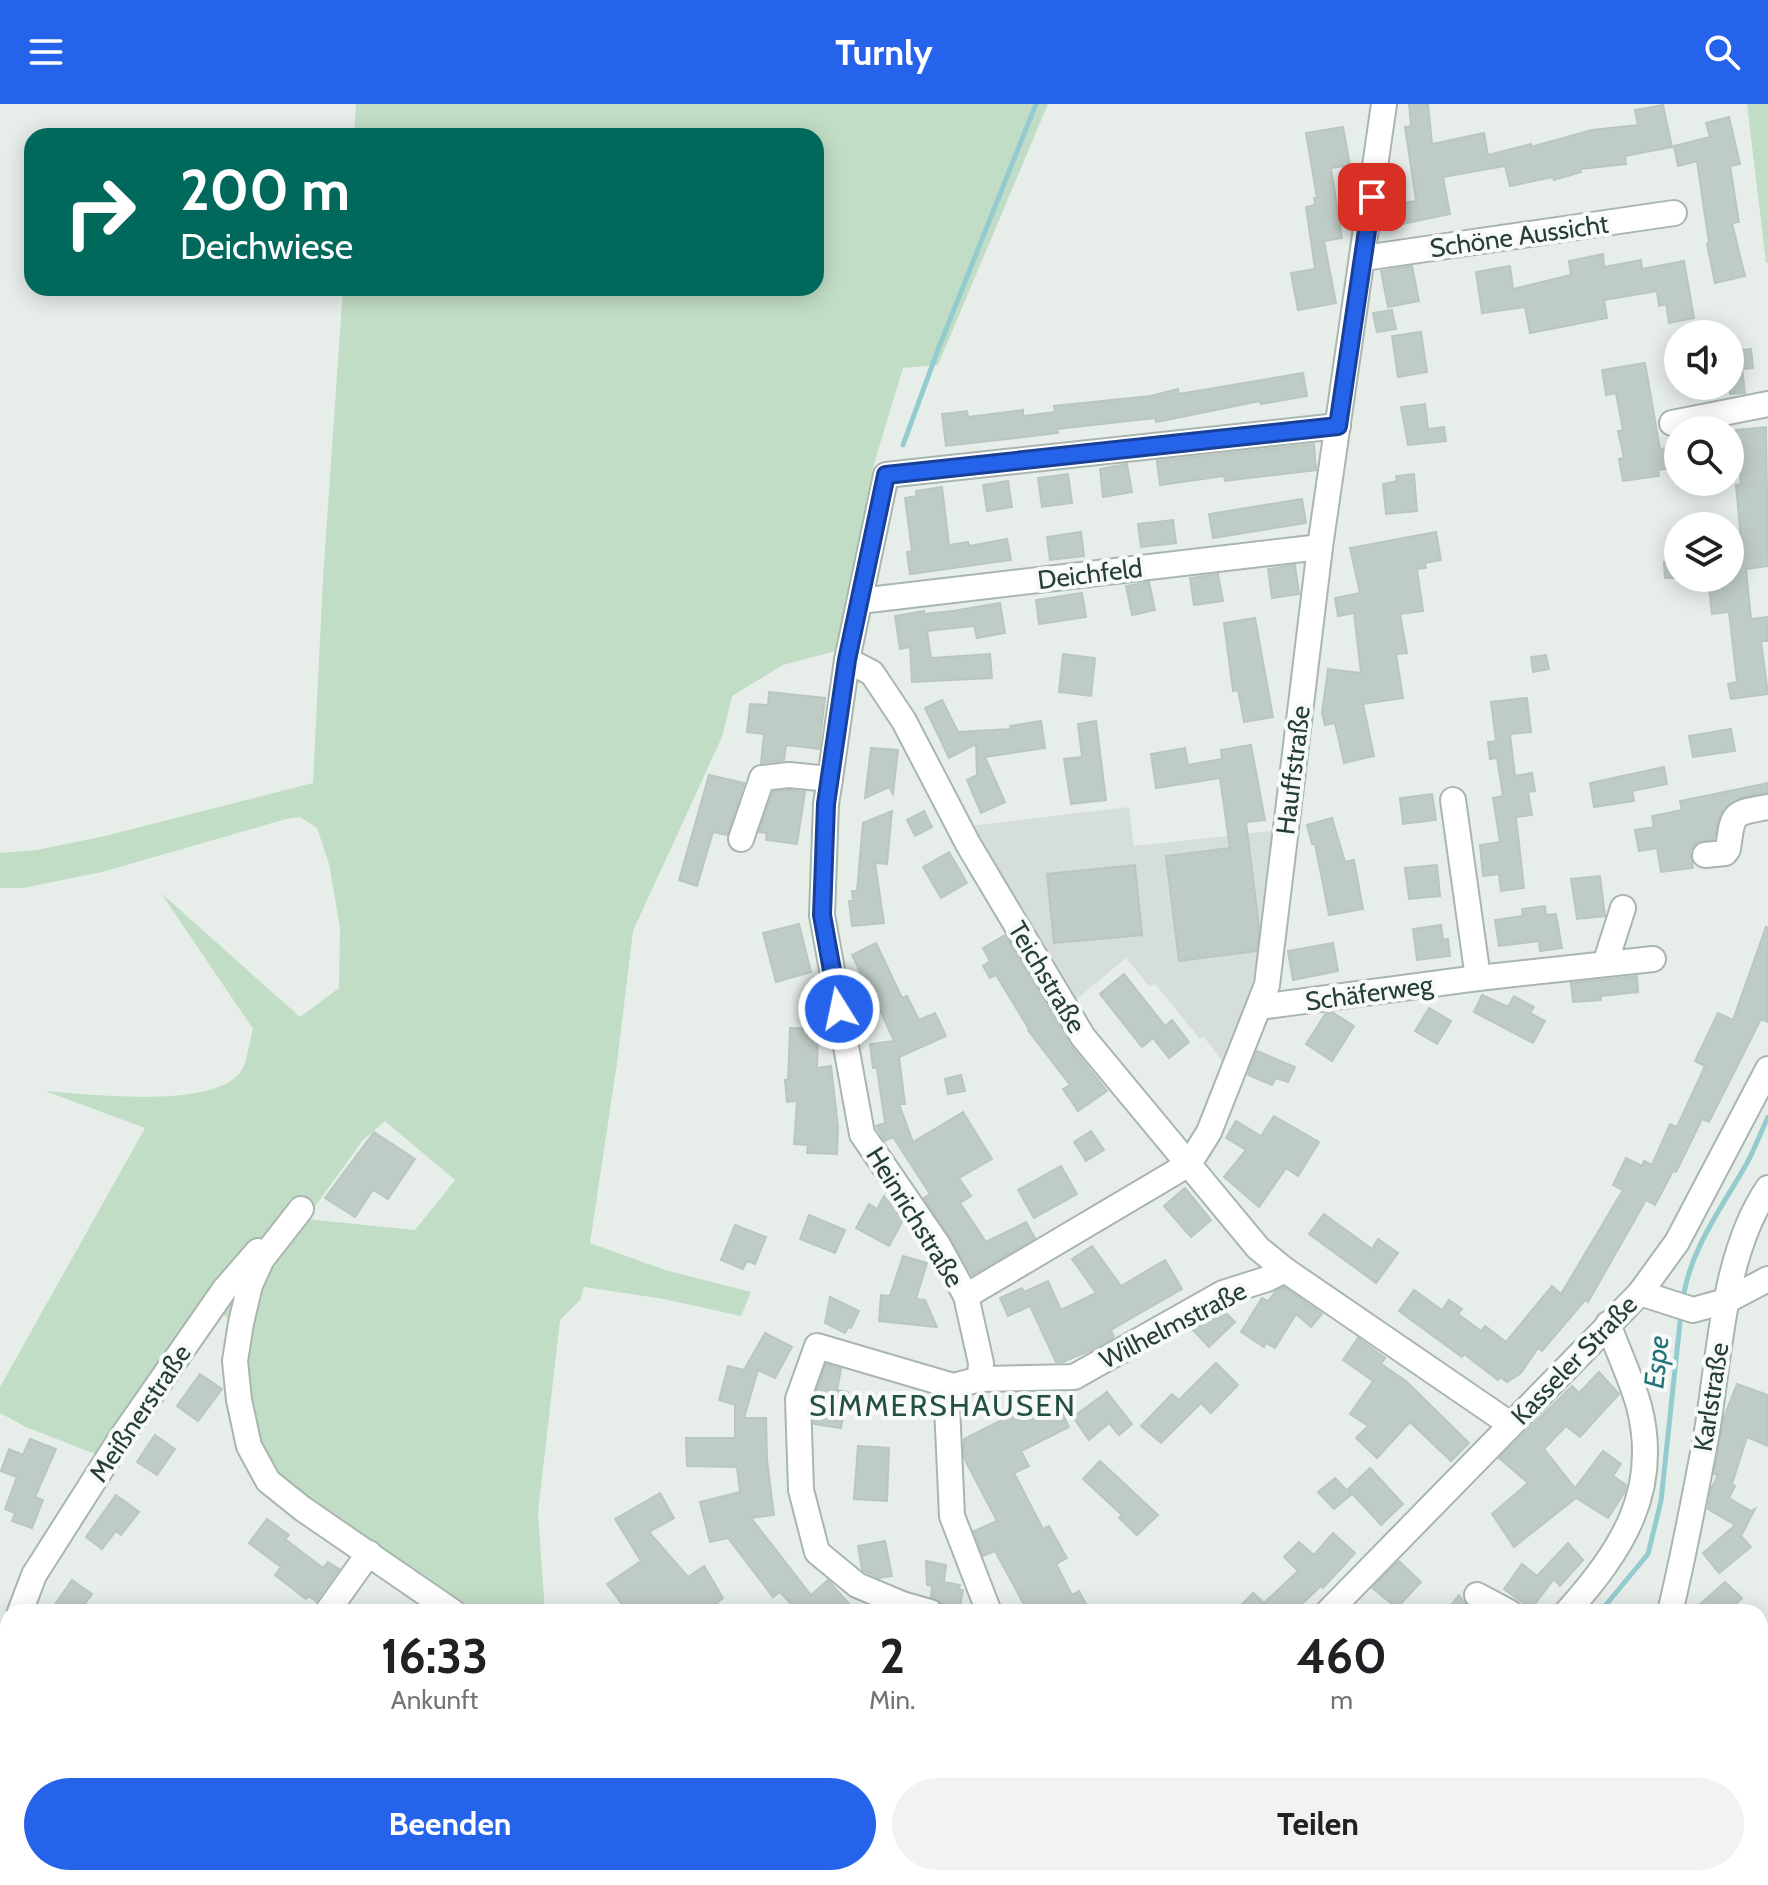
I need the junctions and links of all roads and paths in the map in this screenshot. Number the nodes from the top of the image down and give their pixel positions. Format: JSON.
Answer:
{"nodes":[{"id":1,"x":1384,"y":104,"type":"edge"},
{"id":2,"x":1674,"y":213,"type":"dead end"},
{"id":3,"x":1364,"y":258,"type":"junction"},
{"id":4,"x":1768,"y":404,"type":"edge"},
{"id":5,"x":1707,"y":416,"type":"edge"},
{"id":6,"x":1338,"y":426,"type":"junction"},
{"id":7,"x":1320,"y":547,"type":"junction"},
{"id":8,"x":860,"y":601,"type":"junction"},
{"id":9,"x":847,"y":660,"type":"junction"},
{"id":10,"x":830,"y":779,"type":"junction"},
{"id":11,"x":1453,"y":800,"type":"dead end"},
{"id":12,"x":1768,"y":807,"type":"edge"},
{"id":13,"x":741,"y":839,"type":"dead end"},
{"id":14,"x":1705,"y":855,"type":"dead end"},
{"id":15,"x":1623,"y":908,"type":"dead end"},
{"id":16,"x":1653,"y":959,"type":"dead end"},
{"id":17,"x":1605,"y":964,"type":"junction"},
{"id":18,"x":1478,"y":978,"type":"junction"},
{"id":19,"x":1259,"y":1007,"type":"junction"},
{"id":20,"x":1768,"y":1069,"type":"edge"},
{"id":21,"x":1189,"y":1164,"type":"junction"},
{"id":22,"x":1768,"y":1188,"type":"edge"},
{"id":23,"x":301,"y":1209,"type":"dead end"},
{"id":24,"x":283,"y":1229,"type":"junction"},
{"id":25,"x":1285,"y":1270,"type":"junction"},
{"id":26,"x":1768,"y":1279,"type":"edge"},
{"id":27,"x":1640,"y":1293,"type":"junction"},
{"id":28,"x":966,"y":1296,"type":"junction"},
{"id":29,"x":1726,"y":1301,"type":"junction"},
{"id":30,"x":1608,"y":1324,"type":"junction"},
{"id":31,"x":980,"y":1379,"type":"junction"},
{"id":32,"x":953,"y":1386,"type":"junction"},
{"id":33,"x":1510,"y":1424,"type":"junction"},
{"id":34,"x":369,"y":1553,"type":"junction"},
{"id":35,"x":1477,"y":1595,"type":"dead end"},
{"id":36,"x":23,"y":1604,"type":"edge"},
{"id":37,"x":333,"y":1604,"type":"edge"},
{"id":38,"x":431,"y":1604,"type":"edge"},
{"id":39,"x":902,"y":1604,"type":"edge"},
{"id":40,"x":986,"y":1604,"type":"edge"},
{"id":41,"x":1336,"y":1604,"type":"edge"},
{"id":42,"x":1494,"y":1604,"type":"edge"},
{"id":43,"x":1574,"y":1604,"type":"edge"},
{"id":44,"x":1672,"y":1604,"type":"edge"}],
"edges":[{"from":1,"to":3,"type":"street","name":"Hauffstraße"},
{"from":2,"to":3,"type":"street","name":"Schöne Aussicht"},
{"from":3,"to":6,"type":"street","name":"Hauffstraße"},
{"from":4,"to":5,"type":"street"},
{"from":6,"to":7,"type":"street","name":"Hauffstraße"},
{"from":6,"to":8,"type":"street","name":"Heinrichstraße"},
{"from":7,"to":8,"type":"street","name":"Deichfeld"},
{"from":7,"to":19,"type":"street","name":"Hauffstraße"},
{"from":8,"to":9,"type":"street","name":"Heinrichstraße"},
{"from":9,"to":10,"type":"street","name":"Heinrichstraße"},
{"from":9,"to":21,"type":"street","name":"Teichstraße"},
{"from":10,"to":13,"type":"street"},
{"from":10,"to":28,"type":"street","name":"Heinrichstraße"},
{"from":11,"to":18,"type":"street"},
{"from":12,"to":14,"type":"street"},
{"from":15,"to":17,"type":"street"},
{"from":16,"to":17,"type":"street","name":"Schäferweg"},
{"from":17,"to":18,"type":"street","name":"Schäferweg"},
{"from":18,"to":19,"type":"street","name":"Schäferweg"},
{"from":19,"to":21,"type":"street","name":"Hauffstraße"},
{"from":20,"to":27,"type":"street","name":"Kasseler Straße"},
{"from":21,"to":25,"type":"street","name":"Teichstraße"},
{"from":21,"to":28,"type":"street","name":"Hauffstraße"},
{"from":22,"to":29,"type":"street","name":"Karlstraße"},
{"from":23,"to":24,"type":"street"},
{"from":24,"to":34,"type":"street"},
{"from":24,"to":36,"type":"street","name":"Meißnerstraße"},
{"from":25,"to":31,"type":"street","name":"Wilhelmstraße"},
{"from":25,"to":33,"type":"street"},
{"from":26,"to":29,"type":"street"},
{"from":27,"to":29,"type":"street"},
{"from":27,"to":30,"type":"street","name":"Kasseler Straße"},
{"from":28,"to":31,"type":"street","name":"Heinrichstraße"},
{"from":29,"to":44,"type":"street","name":"Karlstraße"},
{"from":30,"to":33,"type":"street","name":"Kasseler Straße"},
{"from":30,"to":43,"type":"street"},
{"from":31,"to":32,"type":"street","name":"Wilhelmstraße"},
{"from":32,"to":39,"type":"street"},
{"from":32,"to":40,"type":"street"},
{"from":33,"to":41,"type":"street","name":"Kasseler Straße"},
{"from":34,"to":37,"type":"street"},
{"from":34,"to":38,"type":"street"},
{"from":35,"to":42,"type":"street"}]}
